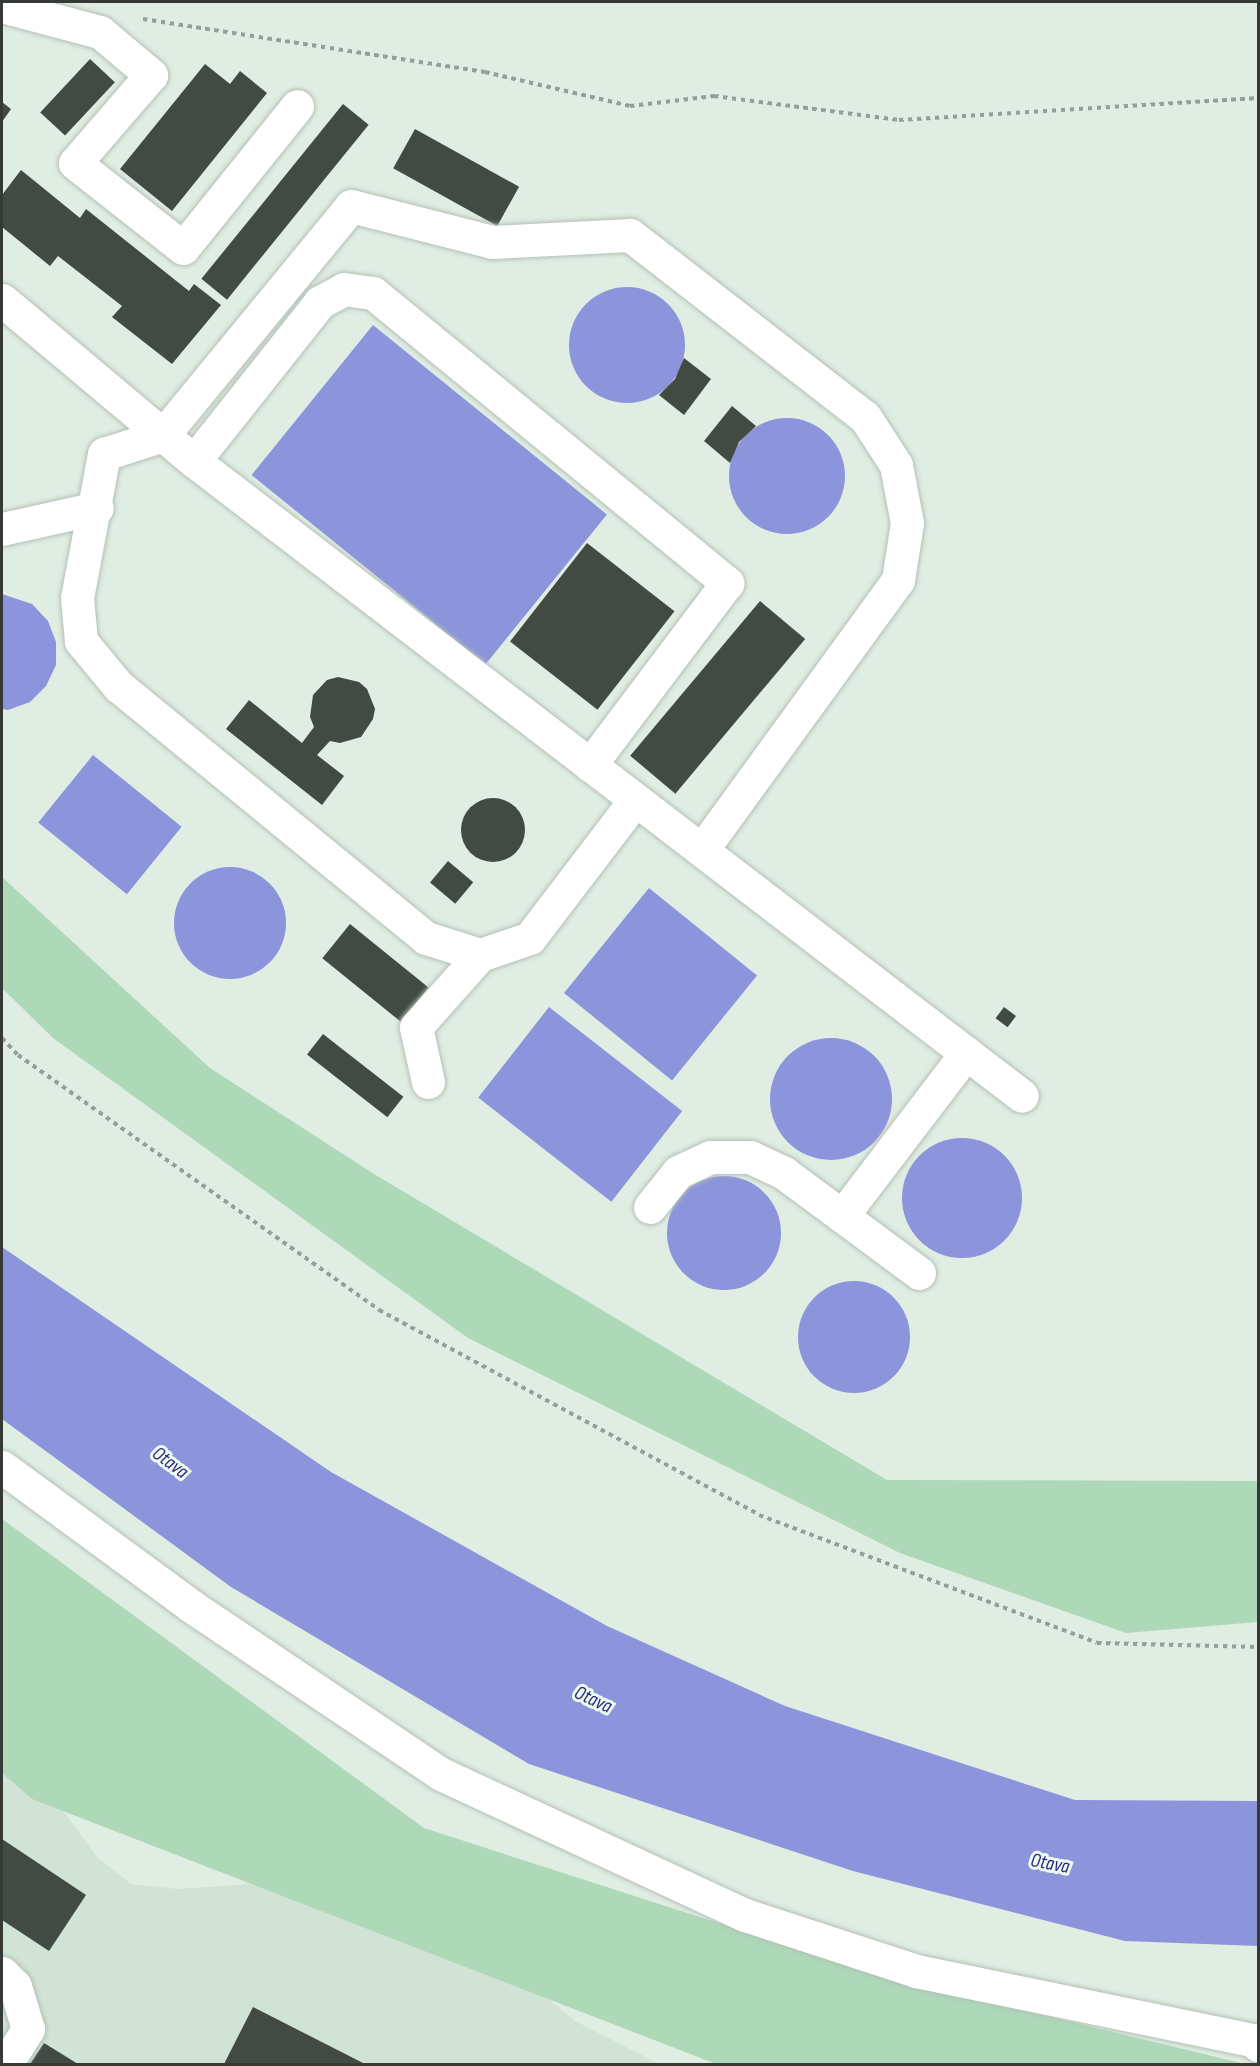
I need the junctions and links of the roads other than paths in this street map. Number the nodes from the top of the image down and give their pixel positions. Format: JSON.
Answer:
{"nodes":[{"id":1,"x":2,"y":6,"type":"edge"},
{"id":2,"x":297,"y":106,"type":"dead end"},
{"id":3,"x":2,"y":300,"type":"edge"},
{"id":4,"x":163,"y":435,"type":"junction"},
{"id":5,"x":194,"y":461,"type":"junction"},
{"id":6,"x":97,"y":508,"type":"junction"},
{"id":7,"x":2,"y":529,"type":"edge"},
{"id":8,"x":590,"y":765,"type":"junction"},
{"id":9,"x":635,"y":800,"type":"junction"},
{"id":10,"x":702,"y":850,"type":"junction"},
{"id":11,"x":480,"y":955,"type":"junction"},
{"id":12,"x":966,"y":1053,"type":"junction"},
{"id":13,"x":428,"y":1082,"type":"dead end"},
{"id":14,"x":1022,"y":1096,"type":"dead end"},
{"id":15,"x":650,"y":1207,"type":"dead end"},
{"id":16,"x":842,"y":1216,"type":"junction"},
{"id":17,"x":919,"y":1273,"type":"dead end"},
{"id":18,"x":2,"y":1467,"type":"edge"},
{"id":19,"x":2,"y":1973,"type":"edge"},
{"id":20,"x":1258,"y":2045,"type":"edge"},
{"id":21,"x":6,"y":2064,"type":"edge"}],
"edges":[{"from":1,"to":2,"type":"street"},
{"from":3,"to":4,"type":"street"},
{"from":4,"to":5,"type":"street"},
{"from":4,"to":6,"type":"street"},
{"from":4,"to":10,"type":"street"},
{"from":5,"to":8,"type":"street"},
{"from":5,"to":8,"type":"street"},
{"from":6,"to":7,"type":"street"},
{"from":6,"to":11,"type":"street"},
{"from":8,"to":9,"type":"street"},
{"from":9,"to":10,"type":"street"},
{"from":9,"to":11,"type":"street"},
{"from":10,"to":12,"type":"street"},
{"from":11,"to":13,"type":"street"},
{"from":12,"to":14,"type":"street"},
{"from":12,"to":16,"type":"street"},
{"from":15,"to":16,"type":"street"},
{"from":16,"to":17,"type":"street"},
{"from":18,"to":20,"type":"street"},
{"from":19,"to":21,"type":"street"}]}
